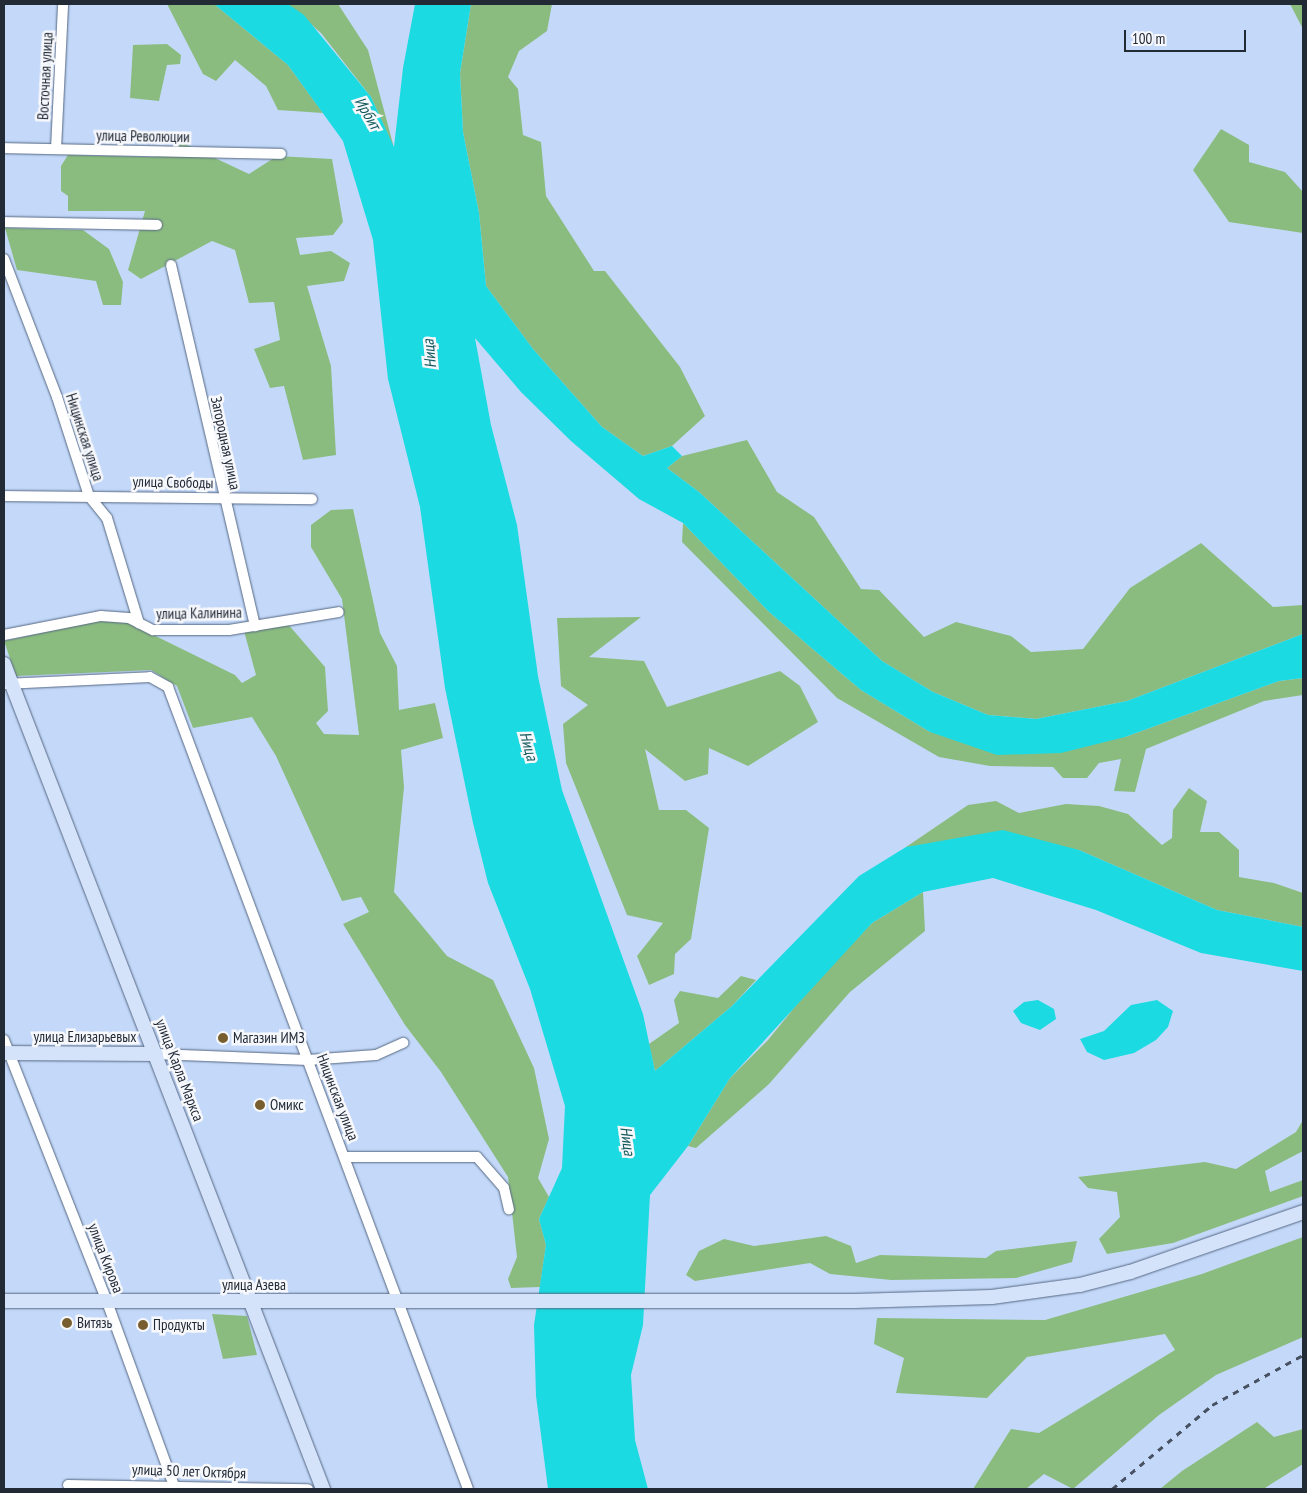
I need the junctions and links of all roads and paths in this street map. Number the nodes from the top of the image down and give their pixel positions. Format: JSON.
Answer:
{"nodes":[{"id":1,"x":63,"y":4,"type":"edge"},
{"id":2,"x":4,"y":148,"type":"edge"},
{"id":3,"x":56,"y":149,"type":"junction"},
{"id":4,"x":281,"y":154,"type":"dead end"},
{"id":5,"x":4,"y":222,"type":"edge"},
{"id":6,"x":157,"y":225,"type":"dead end"},
{"id":7,"x":4,"y":259,"type":"edge"},
{"id":8,"x":172,"y":265,"type":"dead end"},
{"id":9,"x":4,"y":496,"type":"edge"},
{"id":10,"x":89,"y":496,"type":"junction"},
{"id":11,"x":223,"y":497,"type":"junction"},
{"id":12,"x":312,"y":499,"type":"dead end"},
{"id":13,"x":339,"y":612,"type":"dead end"},
{"id":14,"x":139,"y":623,"type":"junction"},
{"id":15,"x":255,"y":626,"type":"junction"},
{"id":16,"x":4,"y":635,"type":"edge"},
{"id":17,"x":4,"y":664,"type":"edge"},
{"id":18,"x":7,"y":683,"type":"edge"},
{"id":19,"x":4,"y":1040,"type":"edge"},
{"id":20,"x":402,"y":1043,"type":"dead end"},
{"id":21,"x":6,"y":1053,"type":"edge"},
{"id":22,"x":156,"y":1054,"type":"junction"},
{"id":23,"x":308,"y":1060,"type":"junction"},
{"id":24,"x":345,"y":1157,"type":"junction"},
{"id":25,"x":509,"y":1209,"type":"dead end"},
{"id":26,"x":1303,"y":1212,"type":"edge"},
{"id":27,"x":106,"y":1299,"type":"junction"},
{"id":28,"x":4,"y":1301,"type":"edge"},
{"id":29,"x":253,"y":1301,"type":"junction"},
{"id":30,"x":398,"y":1301,"type":"junction"},
{"id":31,"x":68,"y":1485,"type":"dead end"},
{"id":32,"x":174,"y":1488,"type":"edge"},
{"id":33,"x":308,"y":1489,"type":"edge"},
{"id":34,"x":323,"y":1489,"type":"edge"},
{"id":35,"x":468,"y":1489,"type":"edge"}],
"edges":[{"from":1,"to":3,"type":"street","name":"Восточная улица"},
{"from":2,"to":3,"type":"street","name":"улица Революции"},
{"from":3,"to":4,"type":"street","name":"улица Революции"},
{"from":5,"to":6,"type":"street"},
{"from":7,"to":10,"type":"street","name":"Ницинская улица"},
{"from":8,"to":11,"type":"street","name":"Загородная улица"},
{"from":9,"to":10,"type":"street","name":"улица Свободы"},
{"from":10,"to":11,"type":"street","name":"улица Свободы"},
{"from":10,"to":14,"type":"street","name":"Ницинская улица"},
{"from":11,"to":12,"type":"street","name":"улица Свободы"},
{"from":11,"to":15,"type":"street","name":"Загородная улица"},
{"from":13,"to":15,"type":"street","name":"улица Калинина"},
{"from":14,"to":15,"type":"street","name":"улица Калинина"},
{"from":14,"to":16,"type":"street","name":"улица Калинина"},
{"from":17,"to":18,"type":"street","name":"улица Карла Маркса"},
{"from":18,"to":22,"type":"street","name":"улица Карла Маркса"},
{"from":18,"to":23,"type":"street","name":"Ницинская улица"},
{"from":19,"to":21,"type":"street","name":"улица Кирова"},
{"from":20,"to":23,"type":"street","name":"улица Елизарьевых"},
{"from":21,"to":22,"type":"street","name":"улица Елизарьевых"},
{"from":21,"to":27,"type":"street","name":"улица Кирова"},
{"from":22,"to":23,"type":"street","name":"улица Елизарьевых"},
{"from":22,"to":29,"type":"street","name":"улица Карла Маркса"},
{"from":23,"to":24,"type":"street","name":"Ницинская улица"},
{"from":24,"to":25,"type":"street"},
{"from":24,"to":30,"type":"street","name":"Ницинская улица"},
{"from":26,"to":30,"type":"street","name":"улица Азева"},
{"from":27,"to":28,"type":"street","name":"улица Азева"},
{"from":27,"to":29,"type":"street","name":"улица Азева"},
{"from":27,"to":32,"type":"street","name":"улица Кирова"},
{"from":29,"to":30,"type":"street","name":"улица Азева"},
{"from":29,"to":34,"type":"street","name":"улица Карла Маркса"},
{"from":30,"to":35,"type":"street","name":"Ницинская улица"},
{"from":31,"to":32,"type":"street","name":"улица 50 лет Октября"},
{"from":32,"to":33,"type":"street","name":"улица 50 лет Октября"}]}
